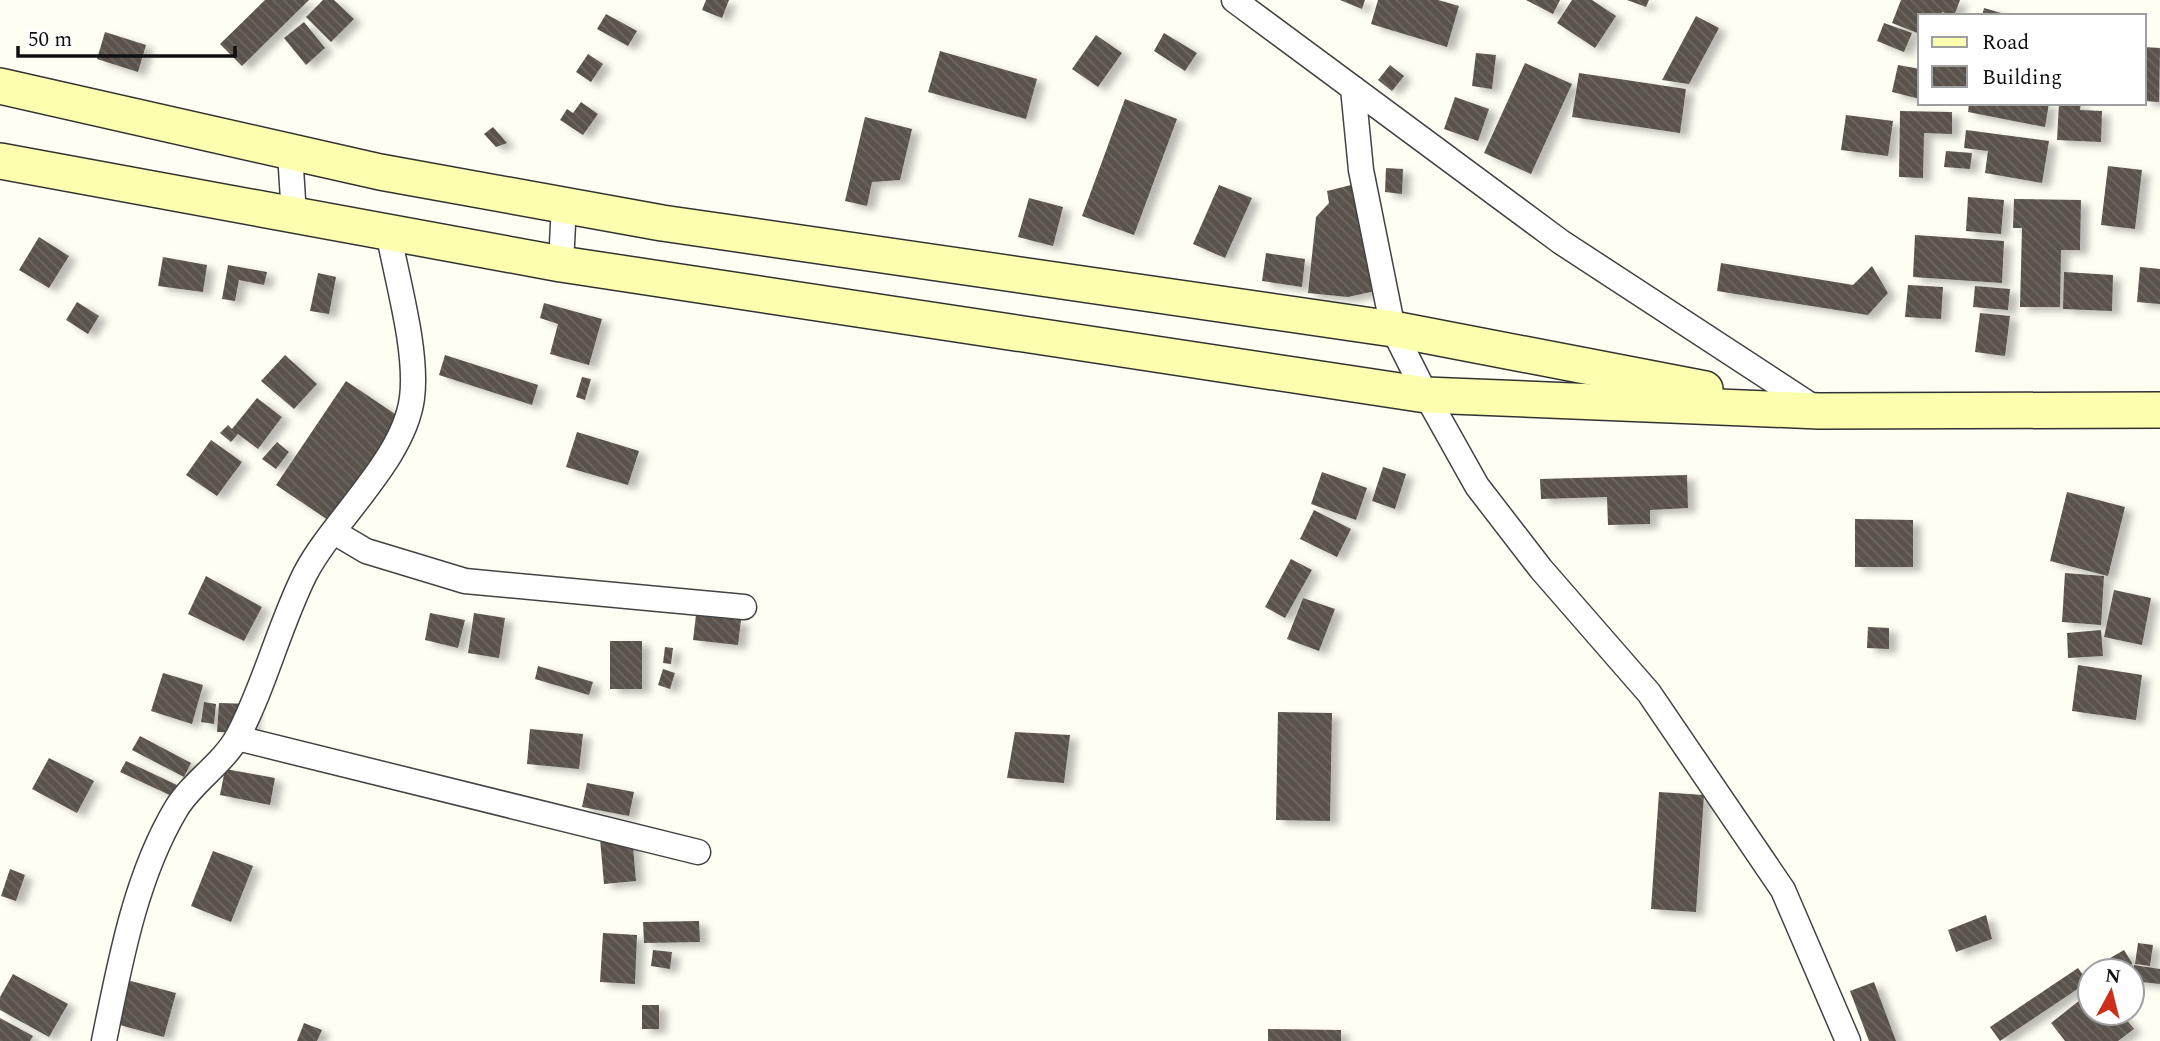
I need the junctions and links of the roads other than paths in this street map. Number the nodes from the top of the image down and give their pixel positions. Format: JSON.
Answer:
{"nodes":[{"id":1,"x":1234,"y":0,"type":"edge"},
{"id":2,"x":0,"y":86,"type":"edge"},
{"id":3,"x":1353,"y":88,"type":"junction"},
{"id":4,"x":290,"y":153,"type":"junction"},
{"id":5,"x":0,"y":161,"type":"edge"},
{"id":6,"x":564,"y":204,"type":"junction"},
{"id":7,"x":294,"y":215,"type":"junction"},
{"id":8,"x":388,"y":231,"type":"junction"},
{"id":9,"x":561,"y":264,"type":"junction"},
{"id":10,"x":1392,"y":329,"type":"junction"},
{"id":11,"x":1426,"y":396,"type":"junction"},
{"id":12,"x":2160,"y":410,"type":"edge"},
{"id":13,"x":1819,"y":411,"type":"junction"},
{"id":14,"x":334,"y":532,"type":"junction"},
{"id":15,"x":744,"y":607,"type":"dead end"},
{"id":16,"x":237,"y":738,"type":"junction"},
{"id":17,"x":698,"y":852,"type":"dead end"},
{"id":18,"x":104,"y":1041,"type":"edge"},
{"id":19,"x":1848,"y":1041,"type":"edge"}],
"edges":[{"from":1,"to":3,"type":"street"},
{"from":2,"to":4,"type":"main road"},
{"from":3,"to":10,"type":"street"},
{"from":3,"to":13,"type":"street"},
{"from":4,"to":6,"type":"main road"},
{"from":4,"to":7,"type":"street"},
{"from":5,"to":7,"type":"main road"},
{"from":6,"to":9,"type":"street"},
{"from":6,"to":10,"type":"main road"},
{"from":7,"to":8,"type":"main road"},
{"from":8,"to":9,"type":"main road"},
{"from":8,"to":14,"type":"street"},
{"from":9,"to":11,"type":"main road"},
{"from":10,"to":11,"type":"street"},
{"from":10,"to":13,"type":"main road"},
{"from":11,"to":13,"type":"main road"},
{"from":11,"to":19,"type":"street"},
{"from":12,"to":13,"type":"main road"},
{"from":14,"to":15,"type":"street"},
{"from":14,"to":16,"type":"street"},
{"from":16,"to":17,"type":"street"},
{"from":16,"to":18,"type":"street"}]}
